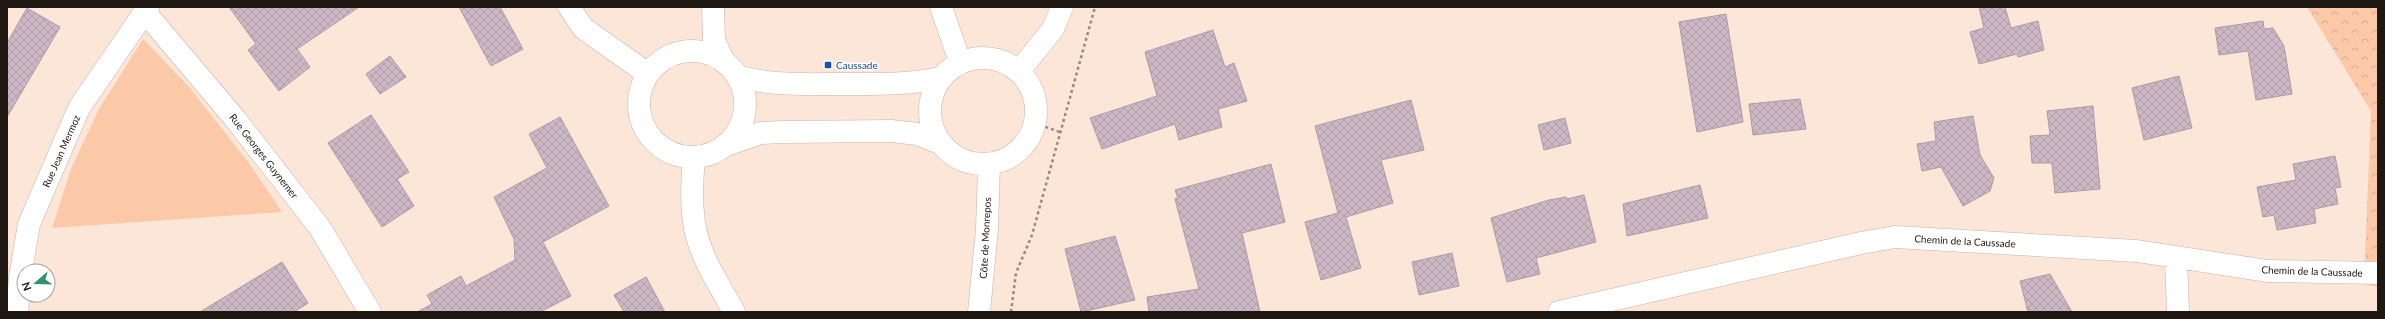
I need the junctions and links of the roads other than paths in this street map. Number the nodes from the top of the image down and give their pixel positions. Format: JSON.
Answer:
{"nodes":[{"id":1,"x":569,"y":7,"type":"edge"},
{"id":2,"x":713,"y":7,"type":"edge"},
{"id":3,"x":941,"y":7,"type":"edge"},
{"id":4,"x":1062,"y":7,"type":"edge"},
{"id":5,"x":146,"y":9,"type":"edge"},
{"id":6,"x":960,"y":62,"type":"junction"},
{"id":7,"x":730,"y":69,"type":"junction"},
{"id":8,"x":1019,"y":71,"type":"junction"},
{"id":9,"x":648,"y":74,"type":"junction"},
{"id":10,"x":941,"y":78,"type":"junction"},
{"id":11,"x":940,"y":143,"type":"junction"},
{"id":12,"x":726,"y":145,"type":"junction"},
{"id":13,"x":694,"y":158,"type":"junction"},
{"id":14,"x":989,"y":164,"type":"junction"},
{"id":15,"x":2176,"y":258,"type":"junction"},
{"id":16,"x":2378,"y":273,"type":"edge"},
{"id":17,"x":17,"y":312,"type":"edge"},
{"id":18,"x":370,"y":312,"type":"edge"},
{"id":19,"x":734,"y":312,"type":"edge"},
{"id":20,"x":979,"y":312,"type":"edge"},
{"id":21,"x":1559,"y":312,"type":"edge"},
{"id":22,"x":2178,"y":312,"type":"edge"}],
"edges":[{"from":1,"to":9,"type":"street"},
{"from":2,"to":7,"type":"street"},
{"from":3,"to":6,"type":"street"},
{"from":4,"to":8,"type":"street"},
{"from":5,"to":17,"type":"street","name":"Rue Jean Mermoz"},
{"from":5,"to":18,"type":"street","name":"Rue Georges Guynemer"},
{"from":6,"to":8,"type":"street"},
{"from":6,"to":10,"type":"street"},
{"from":7,"to":9,"type":"street"},
{"from":7,"to":10,"type":"street"},
{"from":7,"to":12,"type":"street"},
{"from":8,"to":14,"type":"street"},
{"from":9,"to":13,"type":"street"},
{"from":10,"to":11,"type":"street"},
{"from":11,"to":12,"type":"street"},
{"from":11,"to":14,"type":"street"},
{"from":12,"to":13,"type":"street"},
{"from":13,"to":19,"type":"street"},
{"from":14,"to":20,"type":"street","name":"Côte de Monrepos"},
{"from":15,"to":16,"type":"street","name":"Chemin de la Caussade"},
{"from":15,"to":21,"type":"street","name":"Chemin de la Caussade"},
{"from":15,"to":22,"type":"street"}]}
